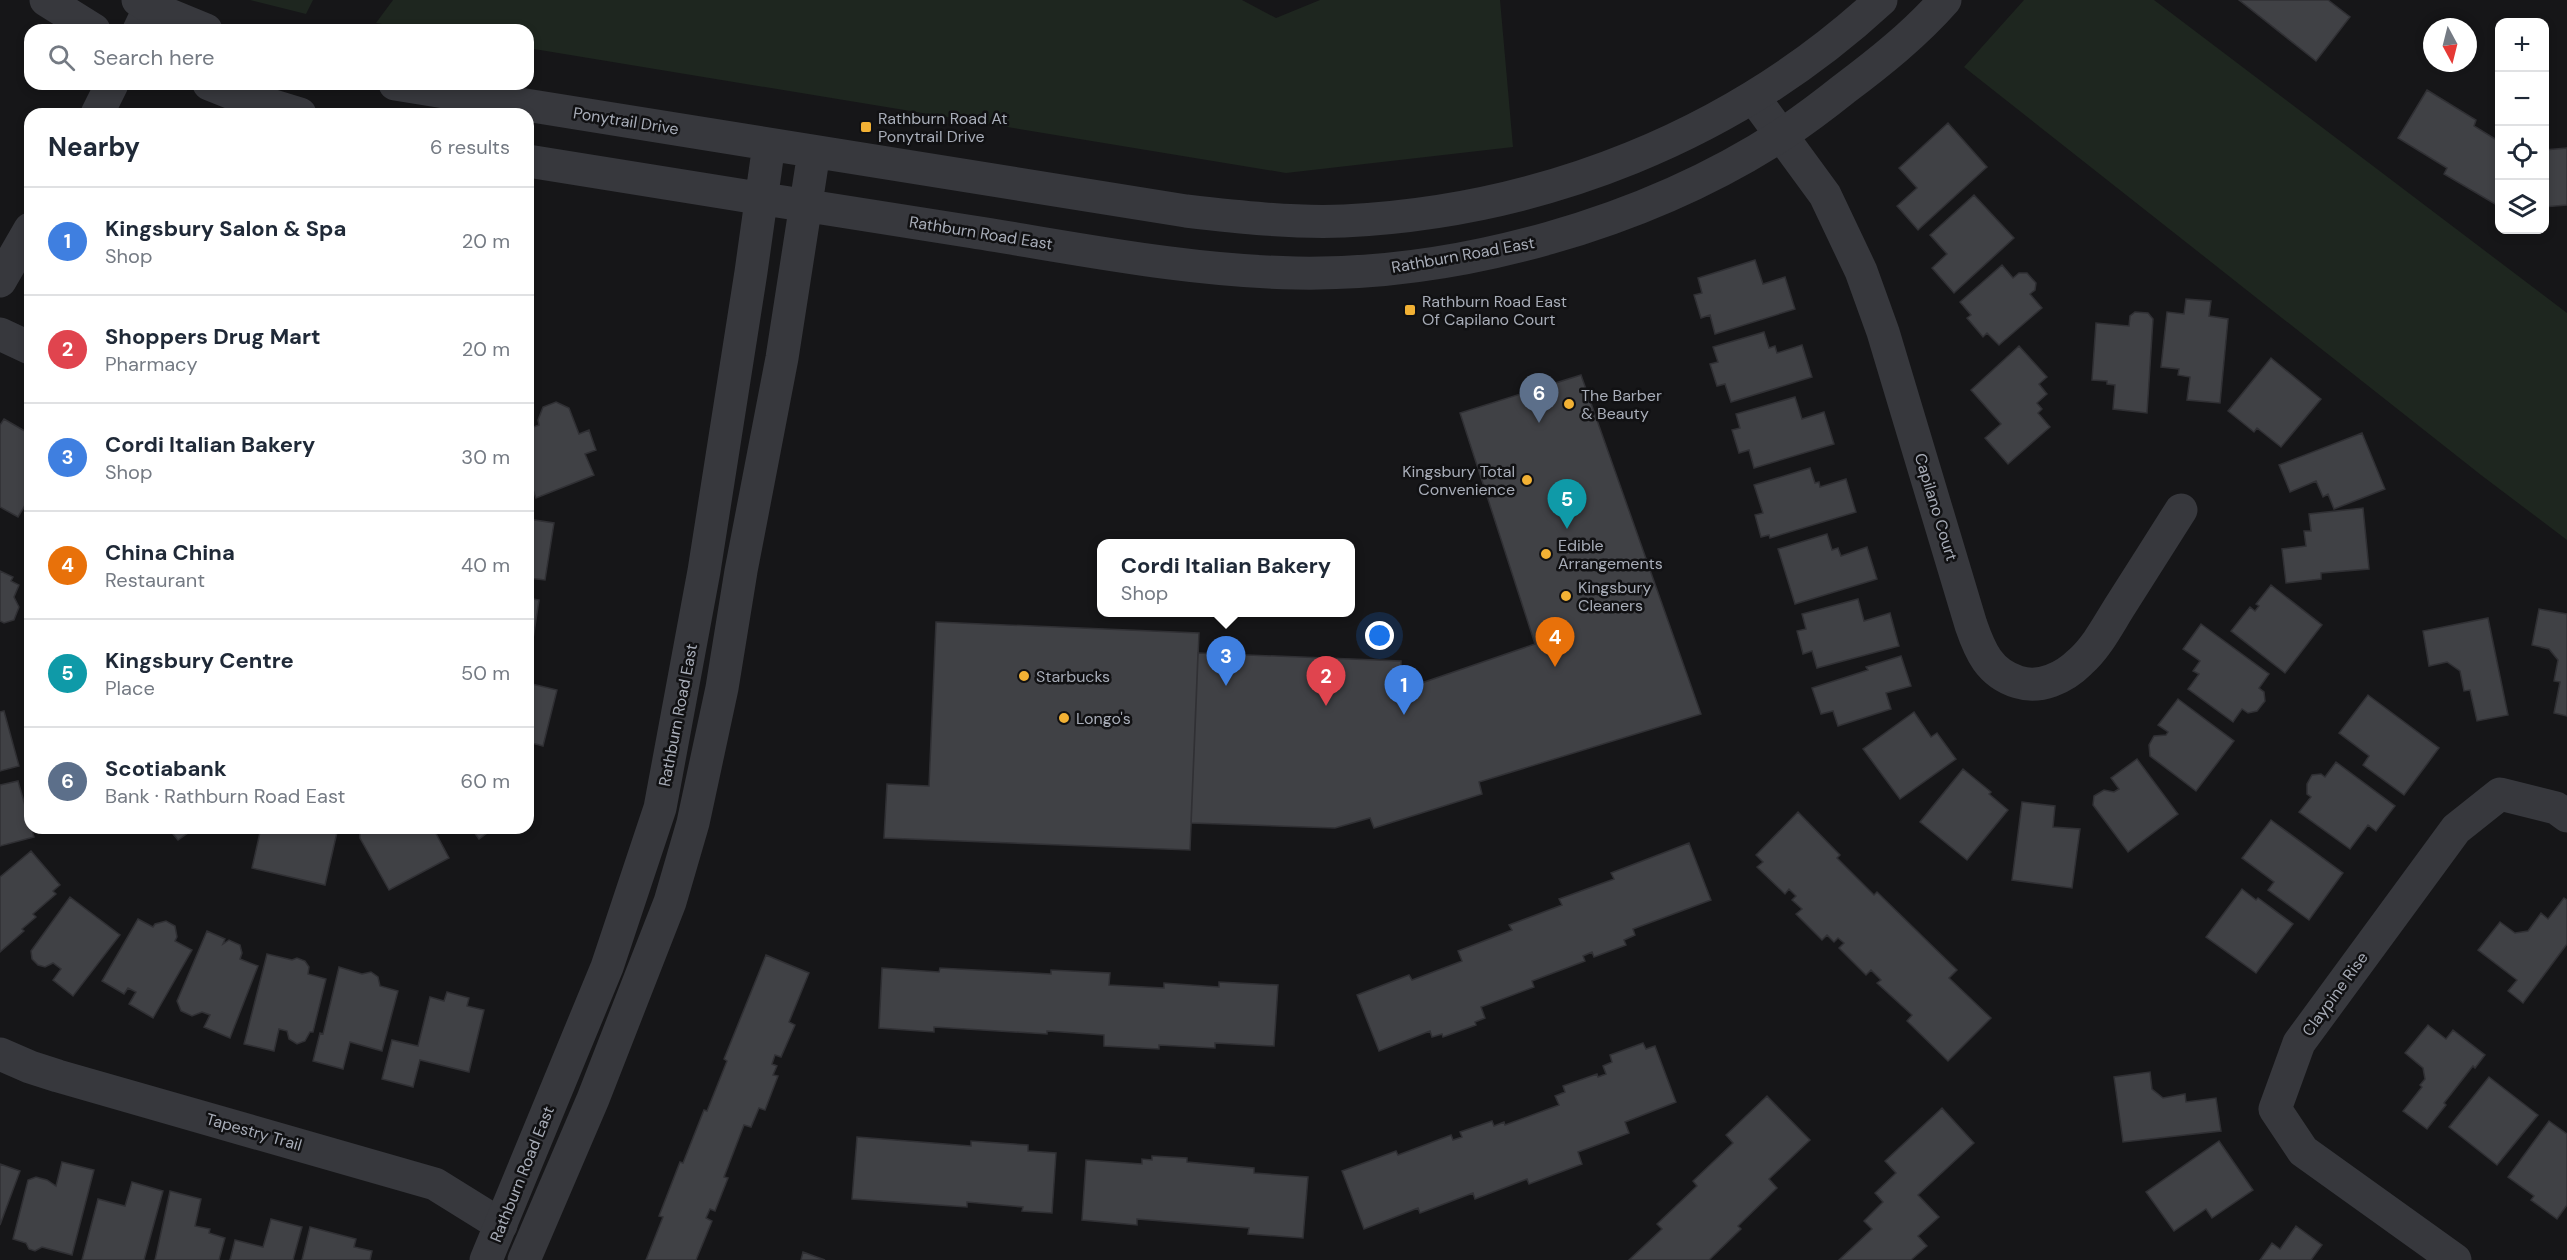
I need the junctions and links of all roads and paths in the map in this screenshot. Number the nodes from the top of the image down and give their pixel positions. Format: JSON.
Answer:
{"nodes":[{"id":1,"x":46,"y":0,"type":"edge"},
{"id":2,"x":1881,"y":0,"type":"edge"},
{"id":3,"x":1945,"y":0,"type":"edge"},
{"id":4,"x":142,"y":12,"type":"edge"},
{"id":5,"x":84,"y":24,"type":"edge"},
{"id":6,"x":185,"y":24,"type":"edge"},
{"id":7,"x":109,"y":90,"type":"edge"},
{"id":8,"x":224,"y":90,"type":"edge"},
{"id":9,"x":432,"y":90,"type":"edge"},
{"id":10,"x":1754,"y":98,"type":"junction"},
{"id":11,"x":100,"y":108,"type":"edge"},
{"id":12,"x":280,"y":108,"type":"edge"},
{"id":13,"x":1782,"y":135,"type":"junction"},
{"id":14,"x":769,"y":144,"type":"junction"},
{"id":15,"x":814,"y":152,"type":"junction"},
{"id":16,"x":534,"y":162,"type":"edge"},
{"id":17,"x":761,"y":198,"type":"junction"},
{"id":18,"x":805,"y":205,"type":"junction"},
{"id":19,"x":24,"y":240,"type":"edge"},
{"id":20,"x":0,"y":281,"type":"edge"},
{"id":21,"x":0,"y":334,"type":"edge"},
{"id":22,"x":24,"y":345,"type":"edge"},
{"id":23,"x":2181,"y":510,"type":"dead end"},
{"id":24,"x":2567,"y":816,"type":"edge"},
{"id":25,"x":0,"y":1054,"type":"edge"},
{"id":26,"x":501,"y":1225,"type":"junction"},
{"id":27,"x":486,"y":1260,"type":"edge"},
{"id":28,"x":524,"y":1260,"type":"edge"},
{"id":29,"x":2455,"y":1260,"type":"edge"}],
"edges":[{"from":1,"to":5,"type":"street"},
{"from":2,"to":10,"type":"street"},
{"from":3,"to":13,"type":"street","name":"Rathburn Road East"},
{"from":4,"to":6,"type":"street"},
{"from":7,"to":11,"type":"street"},
{"from":8,"to":12,"type":"street"},
{"from":9,"to":14,"type":"street","name":"Ponytrail Drive"},
{"from":10,"to":13,"type":"street","name":"Capilano Court"},
{"from":10,"to":15,"type":"street","name":"Ponytrail Drive"},
{"from":13,"to":18,"type":"street","name":"Rathburn Road East"},
{"from":13,"to":23,"type":"street","name":"Capilano Court"},
{"from":14,"to":15,"type":"street","name":"Ponytrail Drive"},
{"from":14,"to":17,"type":"street","name":"Rathburn Road East"},
{"from":15,"to":18,"type":"street","name":"Rathburn Road East"},
{"from":16,"to":17,"type":"street"},
{"from":17,"to":18,"type":"street"},
{"from":17,"to":26,"type":"street","name":"Rathburn Road East"},
{"from":18,"to":28,"type":"street","name":"Rathburn Road East"},
{"from":19,"to":20,"type":"street"},
{"from":21,"to":22,"type":"street"},
{"from":24,"to":29,"type":"street","name":"Claypine Rise"},
{"from":25,"to":26,"type":"street","name":"Tapestry Trail"},
{"from":26,"to":27,"type":"street","name":"Rathburn Road East"}]}
